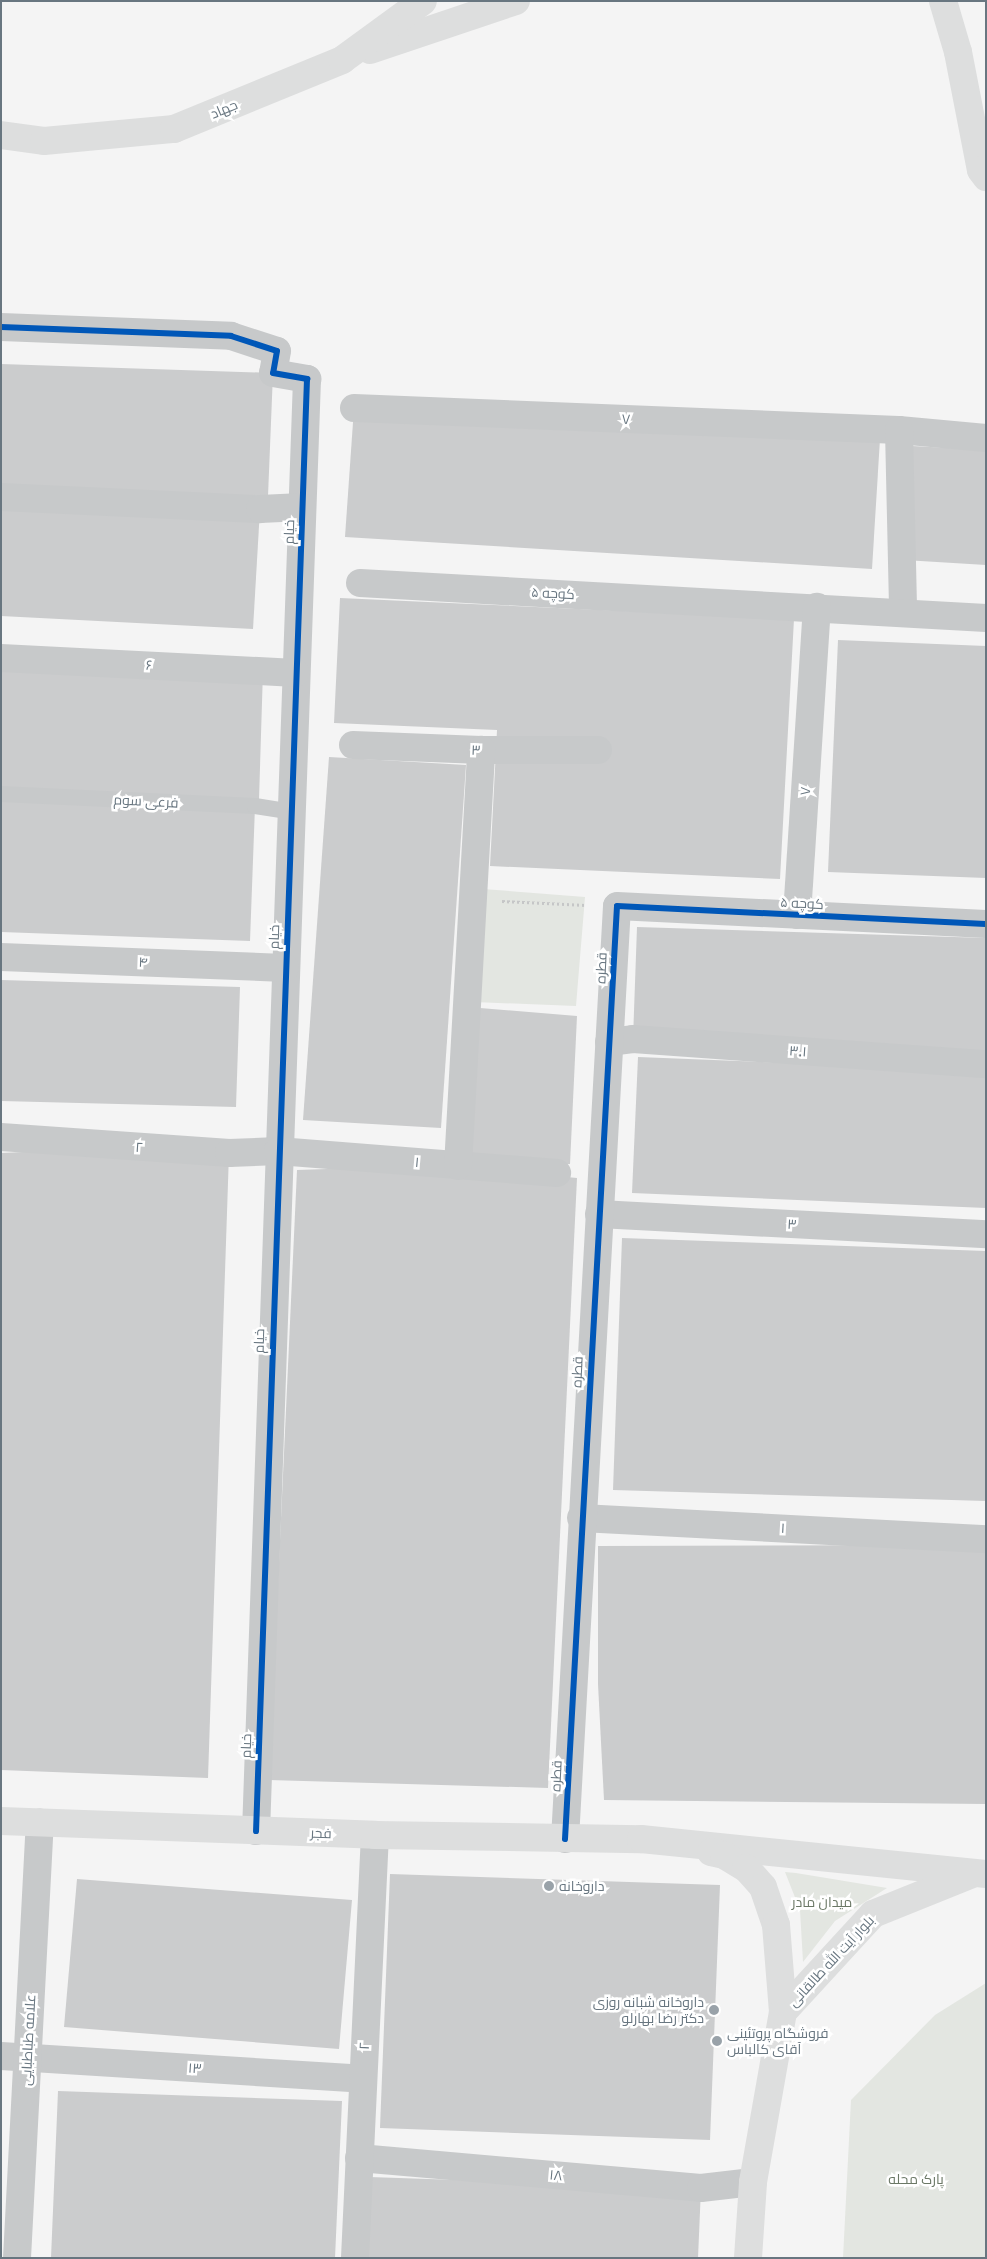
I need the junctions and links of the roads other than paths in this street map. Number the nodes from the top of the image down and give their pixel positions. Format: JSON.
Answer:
{"nodes":[{"id":1,"x":423,"y":1,"type":"edge"},
{"id":2,"x":516,"y":1,"type":"edge"},
{"id":3,"x":943,"y":1,"type":"edge"},
{"id":4,"x":342,"y":60,"type":"junction"},
{"id":5,"x":1,"y":135,"type":"edge"},
{"id":6,"x":986,"y":177,"type":"edge"},
{"id":7,"x":1,"y":327,"type":"edge"},
{"id":8,"x":354,"y":408,"type":"dead end"},
{"id":9,"x":899,"y":430,"type":"junction"},
{"id":10,"x":986,"y":438,"type":"edge"},
{"id":11,"x":1,"y":497,"type":"edge"},
{"id":12,"x":302,"y":507,"type":"junction"},
{"id":13,"x":360,"y":583,"type":"dead end"},
{"id":14,"x":817,"y":607,"type":"junction"},
{"id":15,"x":904,"y":613,"type":"junction"},
{"id":16,"x":986,"y":618,"type":"edge"},
{"id":17,"x":1,"y":658,"type":"edge"},
{"id":18,"x":296,"y":673,"type":"junction"},
{"id":19,"x":353,"y":745,"type":"dead end"},
{"id":20,"x":481,"y":750,"type":"junction"},
{"id":21,"x":598,"y":750,"type":"dead end"},
{"id":22,"x":1,"y":794,"type":"edge"},
{"id":23,"x":291,"y":812,"type":"junction"},
{"id":24,"x":617,"y":906,"type":"joint"},
{"id":25,"x":797,"y":915,"type":"junction"},
{"id":26,"x":986,"y":924,"type":"edge"},
{"id":27,"x":1,"y":957,"type":"edge"},
{"id":28,"x":285,"y":968,"type":"junction"},
{"id":29,"x":610,"y":1042,"type":"junction"},
{"id":30,"x":986,"y":1064,"type":"edge"},
{"id":31,"x":1,"y":1137,"type":"edge"},
{"id":32,"x":278,"y":1151,"type":"junction"},
{"id":33,"x":458,"y":1166,"type":"junction"},
{"id":34,"x":557,"y":1173,"type":"dead end"},
{"id":35,"x":599,"y":1214,"type":"junction"},
{"id":36,"x":986,"y":1234,"type":"edge"},
{"id":37,"x":581,"y":1518,"type":"junction"},
{"id":38,"x":986,"y":1539,"type":"edge"},
{"id":39,"x":1,"y":1821,"type":"edge"},
{"id":40,"x":40,"y":1823,"type":"junction"},
{"id":41,"x":256,"y":1831,"type":"junction"},
{"id":42,"x":375,"y":1835,"type":"junction"},
{"id":43,"x":565,"y":1839,"type":"junction"},
{"id":44,"x":641,"y":1839,"type":"junction"},
{"id":45,"x":978,"y":1874,"type":"edge"},
{"id":46,"x":783,"y":2012,"type":"junction"},
{"id":47,"x":14,"y":2056,"type":"edge"},
{"id":48,"x":362,"y":2079,"type":"junction"},
{"id":49,"x":359,"y":2158,"type":"junction"},
{"id":50,"x":753,"y":2182,"type":"junction"},
{"id":51,"x":17,"y":2258,"type":"edge"},
{"id":52,"x":355,"y":2258,"type":"edge"},
{"id":53,"x":748,"y":2258,"type":"edge"}],
"edges":[{"from":1,"to":4,"type":"main road","name":"جهاد"},
{"from":2,"to":4,"type":"main road"},
{"from":3,"to":6,"type":"main road"},
{"from":4,"to":5,"type":"main road","name":"جهاد"},
{"from":7,"to":12,"type":"street","name":"خیام"},
{"from":8,"to":9,"type":"street","name":"۷"},
{"from":9,"to":10,"type":"street","name":"۷"},
{"from":9,"to":15,"type":"street"},
{"from":11,"to":12,"type":"street"},
{"from":12,"to":18,"type":"street","name":"خیام"},
{"from":13,"to":14,"type":"street","name":"کوچه ۵"},
{"from":14,"to":15,"type":"street","name":"کوچه ۵"},
{"from":14,"to":25,"type":"street","name":"۷"},
{"from":15,"to":16,"type":"street","name":"کوچه ۵"},
{"from":17,"to":18,"type":"street","name":"۶"},
{"from":18,"to":23,"type":"street","name":"خیام"},
{"from":19,"to":20,"type":"street","name":"۳"},
{"from":20,"to":21,"type":"street","name":"۳"},
{"from":20,"to":33,"type":"street"},
{"from":22,"to":23,"type":"lane","name":"فرعی سوم"},
{"from":23,"to":28,"type":"street","name":"خیام"},
{"from":24,"to":25,"type":"street","name":"کوچه ۵"},
{"from":24,"to":29,"type":"street","name":"قطره"},
{"from":25,"to":26,"type":"street","name":"کوچه ۵"},
{"from":27,"to":28,"type":"street","name":"۴"},
{"from":28,"to":32,"type":"street","name":"خیام"},
{"from":29,"to":30,"type":"street","name":"۳.۱"},
{"from":29,"to":35,"type":"street","name":"قطره"},
{"from":31,"to":32,"type":"street","name":"۲"},
{"from":32,"to":33,"type":"street","name":"۱"},
{"from":32,"to":41,"type":"street","name":"خیام"},
{"from":33,"to":34,"type":"street","name":"۱"},
{"from":35,"to":36,"type":"street","name":"۳"},
{"from":35,"to":37,"type":"street","name":"قطره"},
{"from":37,"to":38,"type":"street","name":"۱"},
{"from":37,"to":43,"type":"street","name":"قطره"},
{"from":39,"to":40,"type":"main road","name":"فجر"},
{"from":40,"to":41,"type":"main road","name":"فجر"},
{"from":40,"to":47,"type":"street","name":"علامه طباطبایی"},
{"from":41,"to":42,"type":"main road","name":"فجر"},
{"from":42,"to":43,"type":"main road","name":"فجر"},
{"from":42,"to":48,"type":"street","name":"۲"},
{"from":43,"to":44,"type":"main road","name":"فجر"},
{"from":44,"to":45,"type":"main road"},
{"from":44,"to":46,"type":"main road"},
{"from":45,"to":46,"type":"main road","name":"بلوار آیت الله طالقانی"},
{"from":46,"to":50,"type":"main road","name":"بلوار آیت الله طالقانی"},
{"from":47,"to":48,"type":"street","name":"۱۳"},
{"from":47,"to":51,"type":"street","name":"علامه طباطبایی"},
{"from":48,"to":49,"type":"street","name":"۲"},
{"from":49,"to":50,"type":"street","name":"۱۸"},
{"from":49,"to":52,"type":"street","name":"۲"},
{"from":50,"to":53,"type":"main road","name":"بلوار آیت الله طالقانی"}]}
